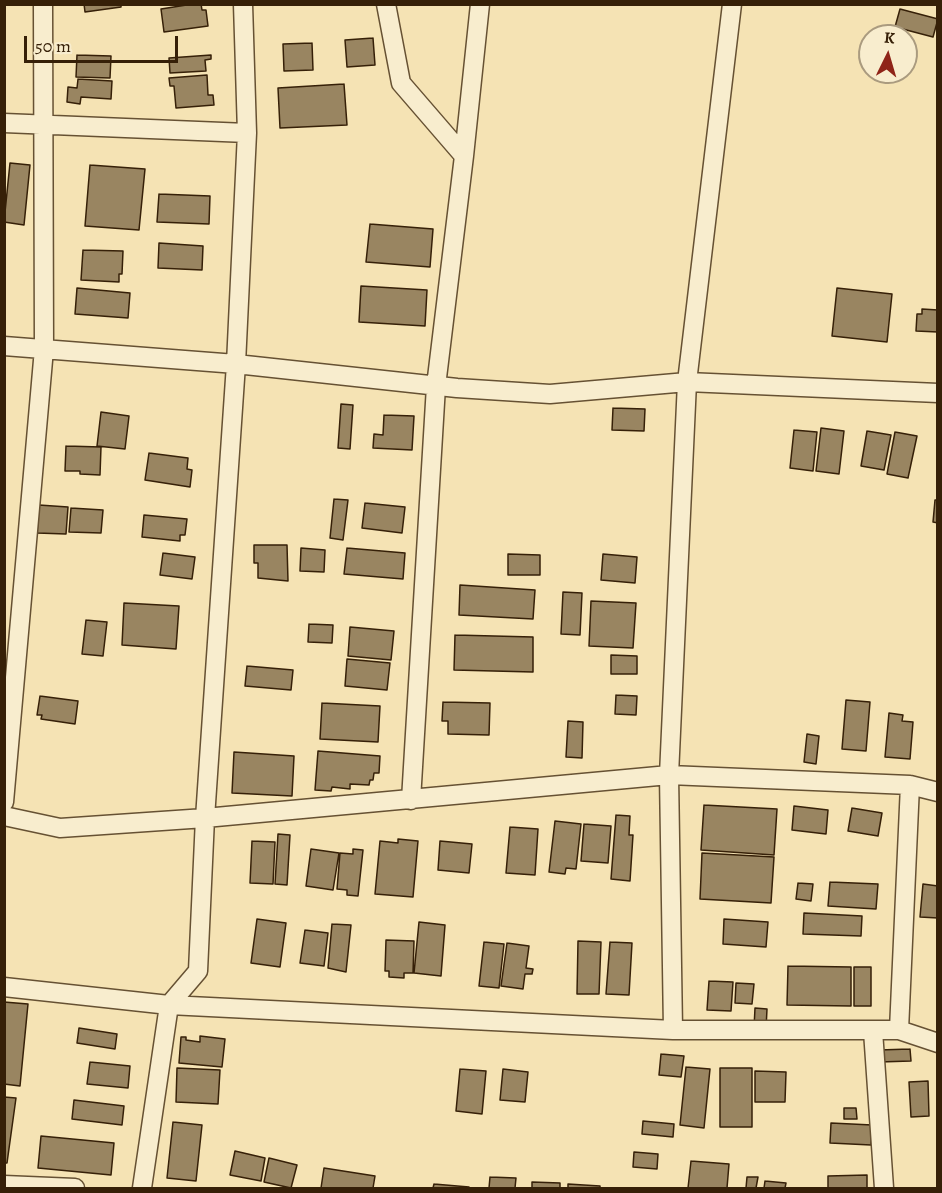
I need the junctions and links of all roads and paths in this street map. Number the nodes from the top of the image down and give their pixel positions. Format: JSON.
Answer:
{"nodes":[{"id":1,"x":43,"y":4,"type":"edge"},
{"id":2,"x":243,"y":4,"type":"edge"},
{"id":3,"x":386,"y":4,"type":"edge"},
{"id":4,"x":480,"y":4,"type":"edge"},
{"id":5,"x":732,"y":4,"type":"edge"},
{"id":6,"x":4,"y":123,"type":"edge"},
{"id":7,"x":43,"y":124,"type":"junction"},
{"id":8,"x":246,"y":133,"type":"junction"},
{"id":9,"x":464,"y":156,"type":"junction"},
{"id":10,"x":4,"y":346,"type":"edge"},
{"id":11,"x":44,"y":349,"type":"junction"},
{"id":12,"x":236,"y":364,"type":"junction"},
{"id":13,"x":687,"y":382,"type":"junction"},
{"id":14,"x":436,"y":386,"type":"junction"},
{"id":15,"x":938,"y":393,"type":"edge"},
{"id":16,"x":10,"y":673,"type":"edge"},
{"id":17,"x":669,"y":775,"type":"junction"},
{"id":18,"x":910,"y":785,"type":"junction"},
{"id":19,"x":938,"y":792,"type":"edge"},
{"id":20,"x":411,"y":800,"type":"junction"},
{"id":21,"x":4,"y":802,"type":"edge"},
{"id":22,"x":4,"y":816,"type":"edge"},
{"id":23,"x":206,"y":818,"type":"junction"},
{"id":24,"x":4,"y":987,"type":"edge"},
{"id":25,"x":169,"y":1005,"type":"junction"},
{"id":26,"x":673,"y":1030,"type":"junction"},
{"id":27,"x":899,"y":1030,"type":"junction"},
{"id":28,"x":873,"y":1031,"type":"junction"},
{"id":29,"x":938,"y":1042,"type":"edge"},
{"id":30,"x":4,"y":1185,"type":"edge"},
{"id":31,"x":75,"y":1188,"type":"edge"},
{"id":32,"x":142,"y":1188,"type":"edge"},
{"id":33,"x":884,"y":1188,"type":"edge"}],
"edges":[{"from":1,"to":7,"type":"street"},
{"from":2,"to":8,"type":"street"},
{"from":3,"to":9,"type":"street"},
{"from":4,"to":9,"type":"street"},
{"from":5,"to":13,"type":"street"},
{"from":6,"to":7,"type":"street"},
{"from":7,"to":8,"type":"street"},
{"from":7,"to":11,"type":"street"},
{"from":8,"to":12,"type":"street"},
{"from":9,"to":14,"type":"street"},
{"from":10,"to":11,"type":"street"},
{"from":11,"to":12,"type":"street"},
{"from":11,"to":16,"type":"street"},
{"from":12,"to":14,"type":"street"},
{"from":12,"to":23,"type":"street"},
{"from":13,"to":14,"type":"street"},
{"from":13,"to":15,"type":"street"},
{"from":13,"to":17,"type":"street"},
{"from":14,"to":20,"type":"street"},
{"from":16,"to":21,"type":"street"},
{"from":17,"to":18,"type":"street"},
{"from":17,"to":20,"type":"street"},
{"from":17,"to":26,"type":"street"},
{"from":18,"to":19,"type":"street"},
{"from":18,"to":27,"type":"street"},
{"from":20,"to":23,"type":"street"},
{"from":22,"to":23,"type":"street"},
{"from":23,"to":25,"type":"street"},
{"from":24,"to":25,"type":"street"},
{"from":25,"to":26,"type":"street"},
{"from":25,"to":32,"type":"street"},
{"from":26,"to":28,"type":"street"},
{"from":27,"to":28,"type":"street"},
{"from":27,"to":29,"type":"street"},
{"from":28,"to":33,"type":"street"},
{"from":30,"to":31,"type":"street"}]}
